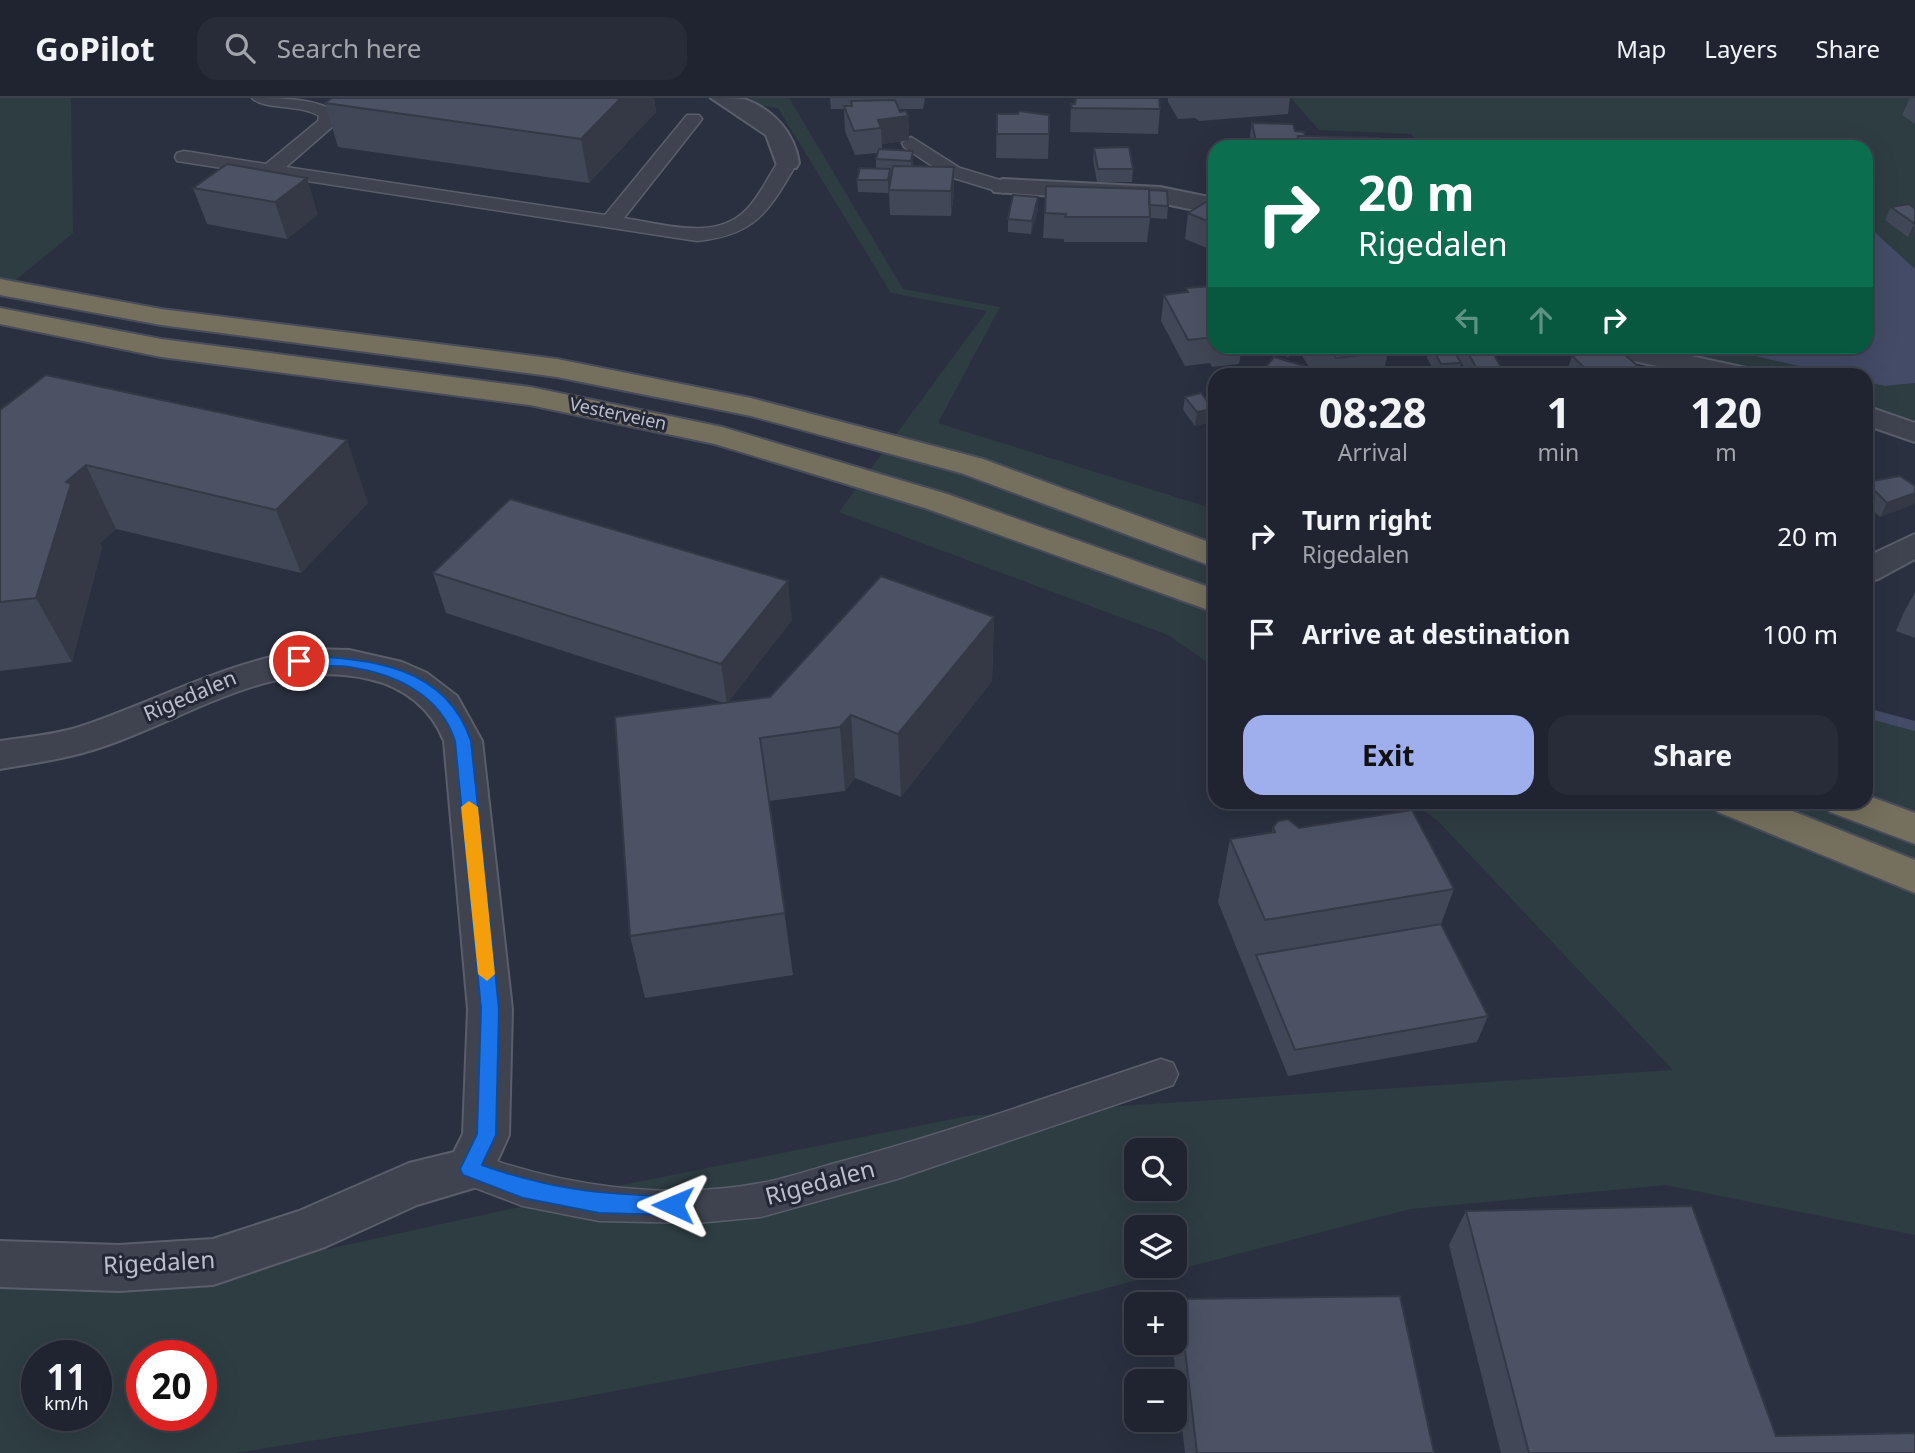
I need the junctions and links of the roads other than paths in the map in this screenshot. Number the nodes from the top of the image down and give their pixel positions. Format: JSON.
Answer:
{"nodes":[{"id":1,"x":261,"y":98,"type":"edge"},
{"id":2,"x":723,"y":98,"type":"edge"},
{"id":3,"x":692,"y":119,"type":"dead end"},
{"id":4,"x":911,"y":143,"type":"dead end"},
{"id":5,"x":184,"y":157,"type":"dead end"},
{"id":6,"x":788,"y":163,"type":"joint"},
{"id":7,"x":270,"y":170,"type":"junction"},
{"id":8,"x":1003,"y":187,"type":"joint"},
{"id":9,"x":1208,"y":205,"type":"edge"},
{"id":10,"x":610,"y":222,"type":"junction"},
{"id":11,"x":0,"y":287,"type":"edge"},
{"id":12,"x":0,"y":316,"type":"edge"},
{"id":13,"x":1639,"y":354,"type":"edge"},
{"id":14,"x":1707,"y":368,"type":"edge"},
{"id":15,"x":1873,"y":418,"type":"edge"},
{"id":16,"x":1915,"y":433,"type":"edge"},
{"id":17,"x":1915,"y":545,"type":"edge"},
{"id":18,"x":1208,"y":554,"type":"edge"},
{"id":19,"x":1873,"y":567,"type":"edge"},
{"id":20,"x":1208,"y":599,"type":"edge"},
{"id":21,"x":0,"y":755,"type":"edge"},
{"id":22,"x":1749,"y":809,"type":"edge"},
{"id":23,"x":1862,"y":809,"type":"edge"},
{"id":24,"x":1915,"y":829,"type":"edge"},
{"id":25,"x":1915,"y":877,"type":"edge"},
{"id":26,"x":1161,"y":1074,"type":"dead end"},
{"id":27,"x":470,"y":1169,"type":"junction"},
{"id":28,"x":0,"y":1264,"type":"edge"}],
"edges":[{"from":1,"to":7,"type":"lane"},
{"from":2,"to":6,"type":"street"},
{"from":3,"to":10,"type":"lane"},
{"from":4,"to":8,"type":"lane"},
{"from":5,"to":7,"type":"lane"},
{"from":6,"to":10,"type":"lane"},
{"from":7,"to":10,"type":"lane"},
{"from":8,"to":9,"type":"street"},
{"from":11,"to":18,"type":"highway","name":"Vesterveien"},
{"from":12,"to":20,"type":"highway","name":"Vesterveien"},
{"from":13,"to":14,"type":"street"},
{"from":15,"to":16,"type":"street"},
{"from":17,"to":19,"type":"street"},
{"from":21,"to":27,"type":"street","name":"Rigedalen"},
{"from":22,"to":25,"type":"highway"},
{"from":23,"to":24,"type":"highway"},
{"from":26,"to":27,"type":"lane","name":"Rigedalen"},
{"from":27,"to":28,"type":"street","name":"Rigedalen"}]}
